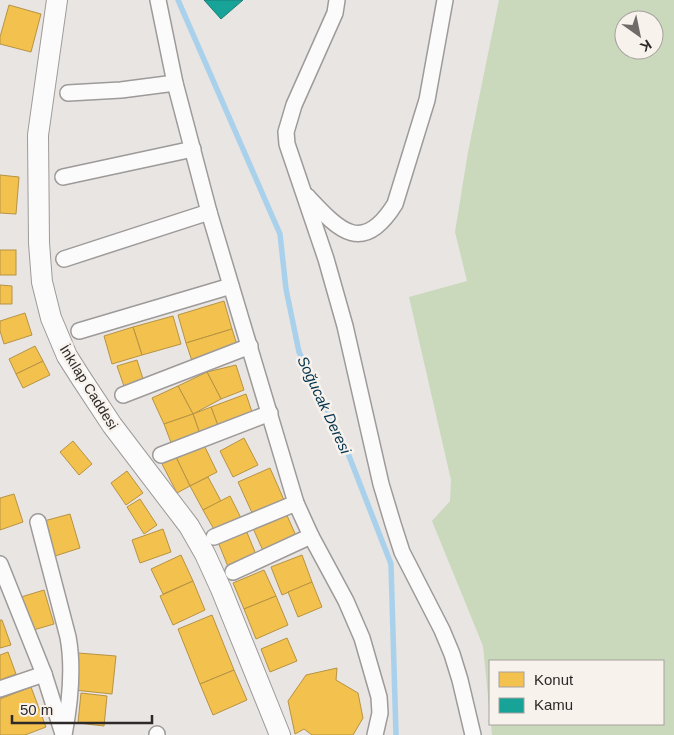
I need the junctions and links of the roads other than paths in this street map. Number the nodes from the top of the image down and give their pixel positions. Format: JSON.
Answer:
{"nodes":[{"id":1,"x":57,"y":0,"type":"edge"},
{"id":2,"x":158,"y":0,"type":"edge"},
{"id":3,"x":338,"y":0,"type":"edge"},
{"id":4,"x":445,"y":0,"type":"edge"},
{"id":5,"x":175,"y":83,"type":"junction"},
{"id":6,"x":68,"y":93,"type":"dead end"},
{"id":7,"x":193,"y":149,"type":"junction"},
{"id":8,"x":64,"y":177,"type":"dead end"},
{"id":9,"x":304,"y":193,"type":"junction"},
{"id":10,"x":209,"y":212,"type":"junction"},
{"id":11,"x":64,"y":259,"type":"dead end"},
{"id":12,"x":231,"y":286,"type":"junction"},
{"id":13,"x":79,"y":331,"type":"dead end"},
{"id":14,"x":250,"y":346,"type":"junction"},
{"id":15,"x":123,"y":395,"type":"dead end"},
{"id":16,"x":270,"y":414,"type":"junction"},
{"id":17,"x":161,"y":455,"type":"dead end"},
{"id":18,"x":296,"y":503,"type":"junction"},
{"id":19,"x":38,"y":522,"type":"dead end"},
{"id":20,"x":311,"y":536,"type":"junction"},
{"id":21,"x":214,"y":537,"type":"dead end"},
{"id":22,"x":0,"y":564,"type":"edge"},
{"id":23,"x":233,"y":572,"type":"dead end"},
{"id":24,"x":44,"y":674,"type":"junction"},
{"id":25,"x":0,"y":689,"type":"edge"},
{"id":26,"x":64,"y":735,"type":"edge"},
{"id":27,"x":280,"y":735,"type":"edge"},
{"id":28,"x":375,"y":735,"type":"edge"},
{"id":29,"x":473,"y":735,"type":"edge"}],
"edges":[{"from":1,"to":27,"type":"street","name":"İnkılap Caddesi"},
{"from":2,"to":5,"type":"street"},
{"from":3,"to":9,"type":"street"},
{"from":4,"to":9,"type":"street"},
{"from":5,"to":6,"type":"street"},
{"from":5,"to":7,"type":"street"},
{"from":7,"to":8,"type":"street"},
{"from":7,"to":10,"type":"street"},
{"from":9,"to":29,"type":"street"},
{"from":10,"to":11,"type":"street"},
{"from":10,"to":12,"type":"street"},
{"from":12,"to":13,"type":"street"},
{"from":12,"to":14,"type":"street"},
{"from":14,"to":15,"type":"street"},
{"from":14,"to":16,"type":"street"},
{"from":16,"to":17,"type":"street"},
{"from":16,"to":18,"type":"street"},
{"from":18,"to":20,"type":"street"},
{"from":18,"to":21,"type":"street"},
{"from":19,"to":26,"type":"street"},
{"from":20,"to":23,"type":"street"},
{"from":20,"to":28,"type":"street"},
{"from":22,"to":24,"type":"street"},
{"from":24,"to":25,"type":"street"},
{"from":24,"to":26,"type":"street"}]}
